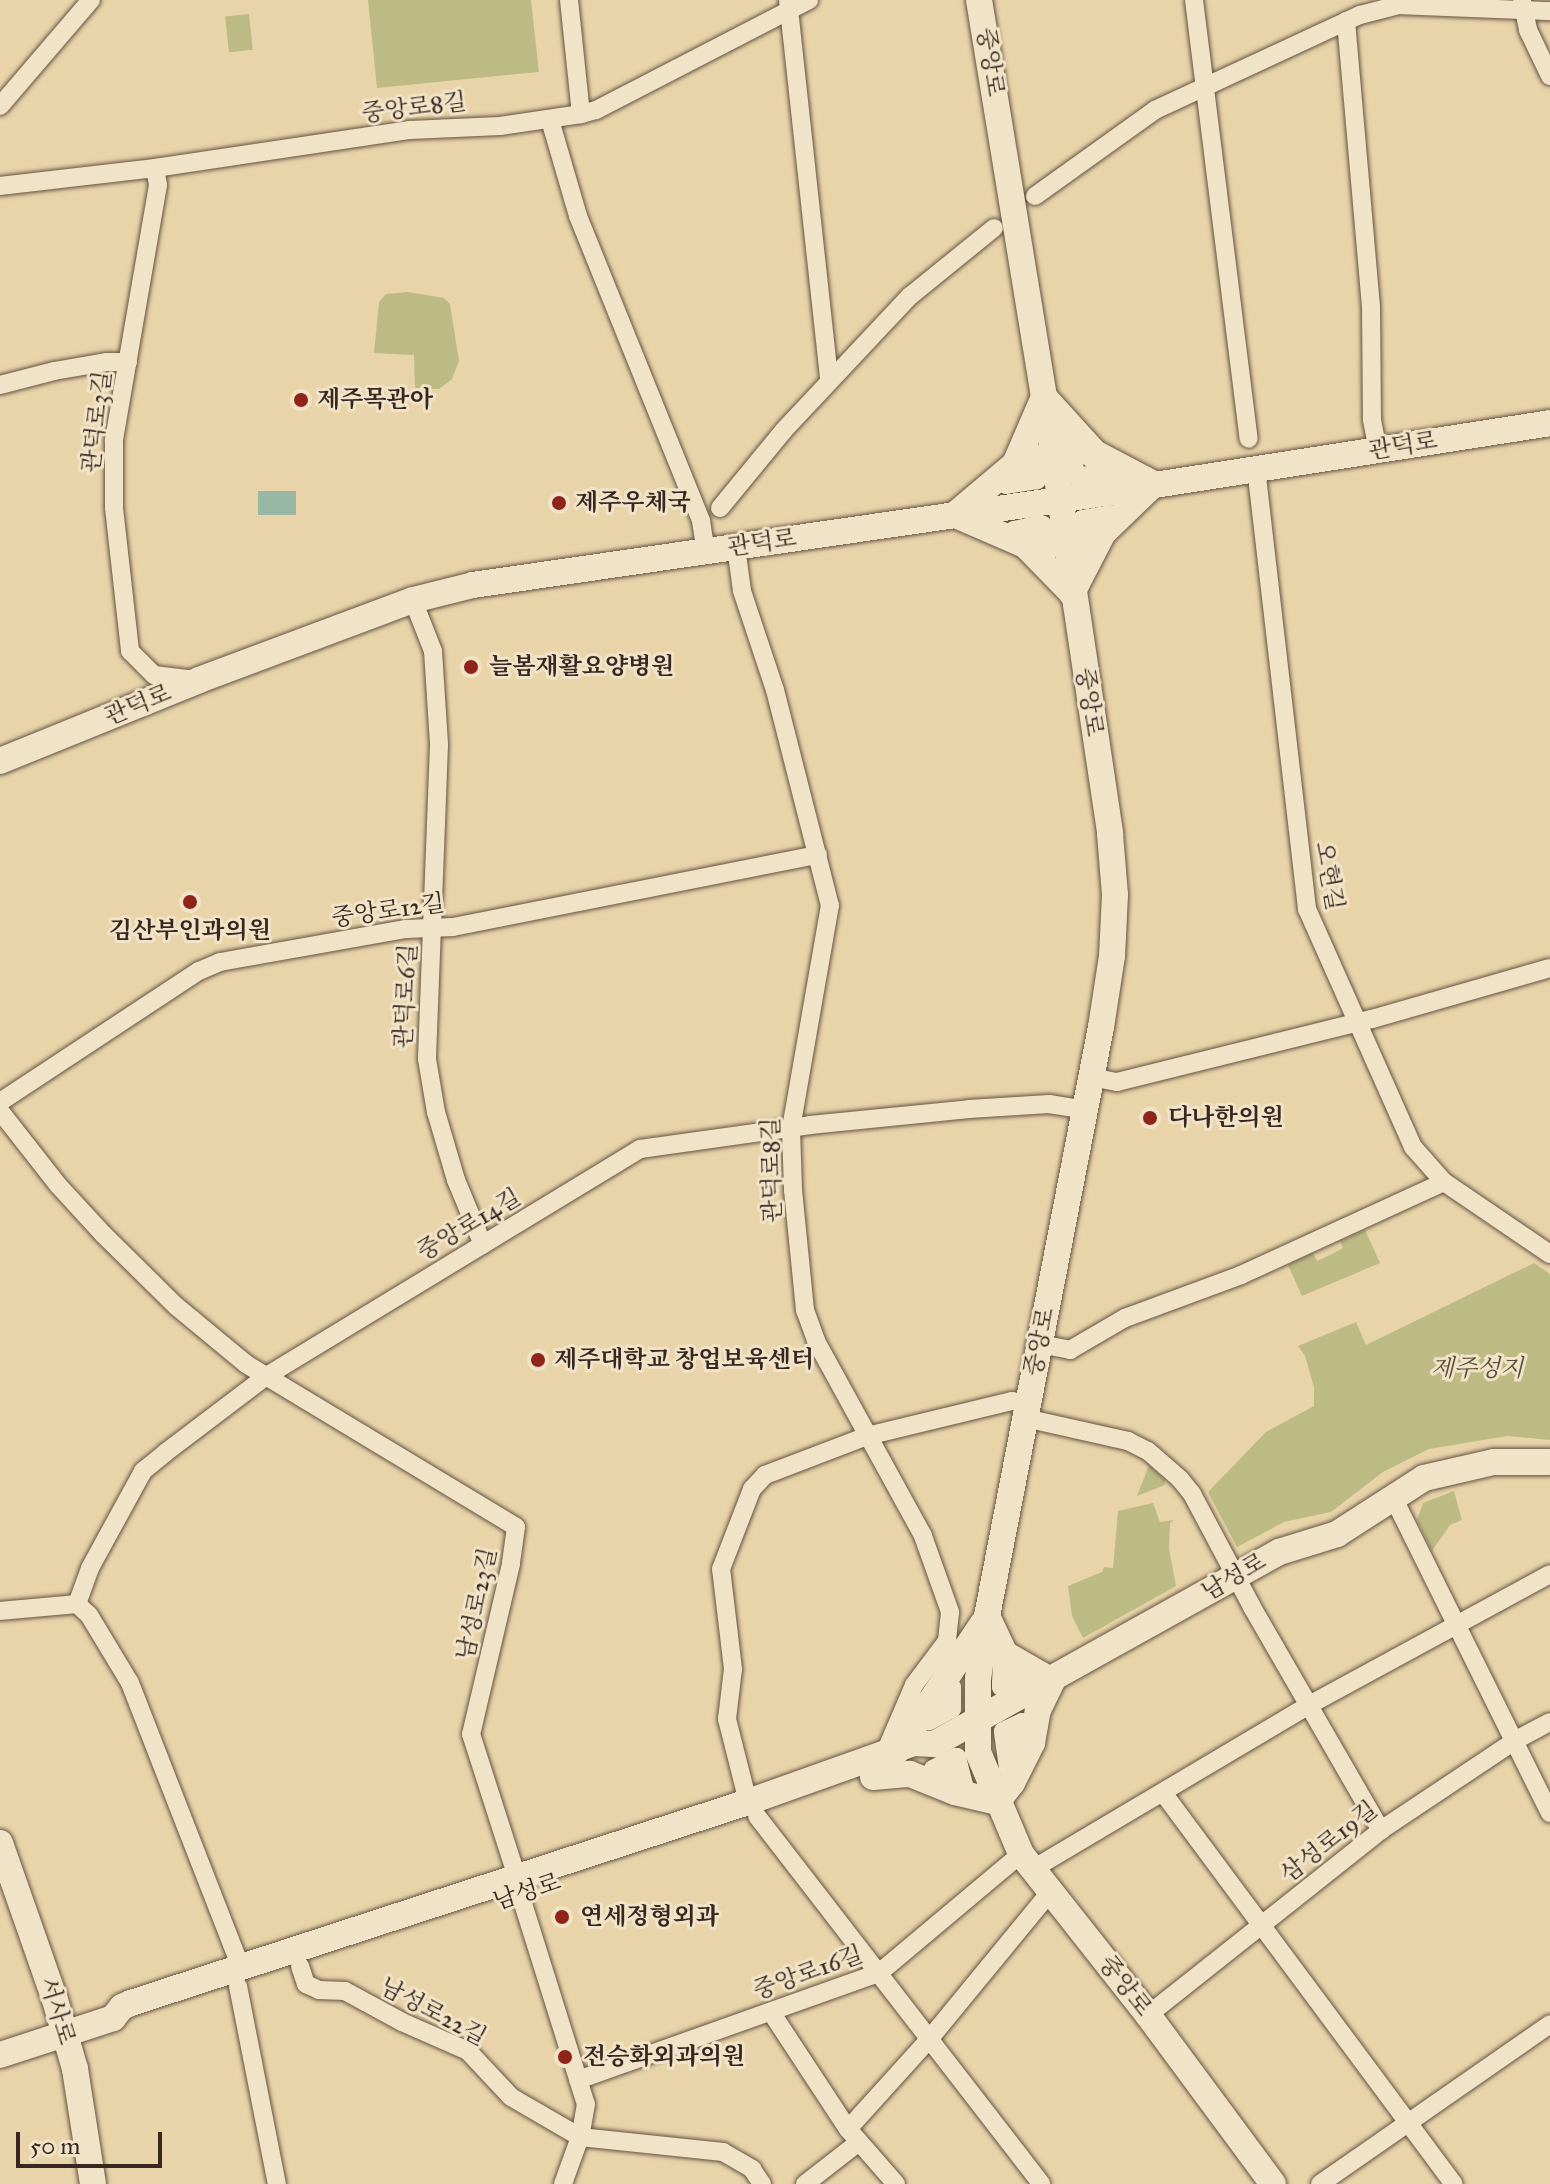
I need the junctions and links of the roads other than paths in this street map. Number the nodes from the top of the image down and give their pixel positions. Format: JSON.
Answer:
{"nodes":[{"id":1,"x":91,"y":0,"type":"edge"},
{"id":2,"x":569,"y":0,"type":"edge"},
{"id":3,"x":809,"y":0,"type":"edge"},
{"id":4,"x":979,"y":0,"type":"edge"},
{"id":5,"x":1194,"y":0,"type":"edge"},
{"id":6,"x":788,"y":5,"type":"edge"},
{"id":7,"x":1522,"y":5,"type":"edge"},
{"id":8,"x":1550,"y":11,"type":"edge"},
{"id":9,"x":1346,"y":21,"type":"junction"},
{"id":10,"x":1550,"y":76,"type":"edge"},
{"id":11,"x":1205,"y":86,"type":"junction"},
{"id":12,"x":0,"y":106,"type":"edge"},
{"id":13,"x":581,"y":114,"type":"junction"},
{"id":14,"x":550,"y":120,"type":"junction"},
{"id":15,"x":155,"y":168,"type":"junction"},
{"id":16,"x":0,"y":186,"type":"edge"},
{"id":17,"x":1035,"y":196,"type":"dead end"},
{"id":18,"x":994,"y":228,"type":"dead end"},
{"id":19,"x":128,"y":362,"type":"junction"},
{"id":20,"x":829,"y":380,"type":"junction"},
{"id":21,"x":0,"y":385,"type":"edge"},
{"id":22,"x":1044,"y":397,"type":"junction"},
{"id":23,"x":1550,"y":423,"type":"edge"},
{"id":24,"x":1249,"y":439,"type":"dead end"},
{"id":25,"x":1378,"y":450,"type":"junction"},
{"id":26,"x":1256,"y":468,"type":"junction"},
{"id":27,"x":1154,"y":484,"type":"junction"},
{"id":28,"x":1059,"y":500,"type":"junction"},
{"id":29,"x":720,"y":508,"type":"dead end"},
{"id":30,"x":954,"y":515,"type":"junction"},
{"id":31,"x":736,"y":547,"type":"junction"},
{"id":32,"x":706,"y":551,"type":"junction"},
{"id":33,"x":1072,"y":593,"type":"junction"},
{"id":34,"x":413,"y":600,"type":"junction"},
{"id":35,"x":199,"y":680,"type":"junction"},
{"id":36,"x":0,"y":761,"type":"edge"},
{"id":37,"x":818,"y":855,"type":"junction"},
{"id":38,"x":433,"y":928,"type":"junction"},
{"id":39,"x":1550,"y":968,"type":"edge"},
{"id":40,"x":1358,"y":1022,"type":"junction"},
{"id":41,"x":1091,"y":1077,"type":"junction"},
{"id":42,"x":0,"y":1102,"type":"edge"},
{"id":43,"x":1085,"y":1110,"type":"junction"},
{"id":44,"x":0,"y":1111,"type":"edge"},
{"id":45,"x":791,"y":1129,"type":"junction"},
{"id":46,"x":1444,"y":1182,"type":"junction"},
{"id":47,"x":483,"y":1245,"type":"junction"},
{"id":48,"x":1550,"y":1254,"type":"edge"},
{"id":49,"x":1040,"y":1344,"type":"junction"},
{"id":50,"x":265,"y":1377,"type":"junction"},
{"id":51,"x":1027,"y":1411,"type":"junction"},
{"id":52,"x":867,"y":1436,"type":"junction"},
{"id":53,"x":1550,"y":1462,"type":"edge"},
{"id":54,"x":1393,"y":1497,"type":"junction"},
{"id":55,"x":1550,"y":1574,"type":"edge"},
{"id":56,"x":1235,"y":1576,"type":"junction"},
{"id":57,"x":77,"y":1604,"type":"junction"},
{"id":58,"x":0,"y":1611,"type":"edge"},
{"id":59,"x":987,"y":1616,"type":"junction"},
{"id":60,"x":1458,"y":1625,"type":"junction"},
{"id":61,"x":1052,"y":1681,"type":"junction"},
{"id":62,"x":1309,"y":1705,"type":"junction"},
{"id":63,"x":978,"y":1722,"type":"junction"},
{"id":64,"x":1550,"y":1722,"type":"edge"},
{"id":65,"x":1516,"y":1740,"type":"junction"},
{"id":66,"x":934,"y":1744,"type":"junction"},
{"id":67,"x":884,"y":1761,"type":"junction"},
{"id":68,"x":1164,"y":1794,"type":"junction"},
{"id":69,"x":997,"y":1802,"type":"junction"},
{"id":70,"x":753,"y":1809,"type":"junction"},
{"id":71,"x":1550,"y":1813,"type":"edge"},
{"id":72,"x":1381,"y":1830,"type":"junction"},
{"id":73,"x":0,"y":1843,"type":"edge"},
{"id":74,"x":1027,"y":1862,"type":"junction"},
{"id":75,"x":518,"y":1886,"type":"junction"},
{"id":76,"x":1051,"y":1891,"type":"junction"},
{"id":77,"x":1260,"y":1926,"type":"junction"},
{"id":78,"x":300,"y":1966,"type":"junction"},
{"id":79,"x":879,"y":1973,"type":"junction"},
{"id":80,"x":240,"y":1977,"type":"junction"},
{"id":81,"x":771,"y":2012,"type":"junction"},
{"id":82,"x":1148,"y":2015,"type":"junction"},
{"id":83,"x":1550,"y":2024,"type":"edge"},
{"id":84,"x":65,"y":2034,"type":"junction"},
{"id":85,"x":931,"y":2037,"type":"junction"},
{"id":86,"x":0,"y":2055,"type":"edge"},
{"id":87,"x":578,"y":2080,"type":"junction"},
{"id":88,"x":1408,"y":2123,"type":"junction"},
{"id":89,"x":853,"y":2136,"type":"junction"},
{"id":90,"x":580,"y":2137,"type":"junction"},
{"id":91,"x":93,"y":2184,"type":"edge"},
{"id":92,"x":277,"y":2184,"type":"edge"},
{"id":93,"x":563,"y":2184,"type":"edge"},
{"id":94,"x":762,"y":2184,"type":"edge"},
{"id":95,"x":805,"y":2184,"type":"edge"},
{"id":96,"x":896,"y":2184,"type":"edge"},
{"id":97,"x":1041,"y":2184,"type":"edge"},
{"id":98,"x":1273,"y":2184,"type":"edge"},
{"id":99,"x":1320,"y":2184,"type":"edge"},
{"id":100,"x":1454,"y":2184,"type":"edge"}],
"edges":[{"from":1,"to":12,"type":"street"},
{"from":2,"to":13,"type":"street"},
{"from":3,"to":6,"type":"street","name":"중앙로8길"},
{"from":4,"to":22,"type":"main road","name":"중앙로"},
{"from":5,"to":11,"type":"street"},
{"from":6,"to":13,"type":"street","name":"중앙로8길"},
{"from":6,"to":20,"type":"street"},
{"from":7,"to":8,"type":"street"},
{"from":7,"to":9,"type":"street"},
{"from":7,"to":10,"type":"street"},
{"from":9,"to":11,"type":"street"},
{"from":9,"to":25,"type":"street"},
{"from":11,"to":17,"type":"street"},
{"from":11,"to":24,"type":"street"},
{"from":13,"to":14,"type":"street","name":"중앙로8길"},
{"from":14,"to":15,"type":"street","name":"중앙로8길"},
{"from":14,"to":32,"type":"street"},
{"from":15,"to":16,"type":"street","name":"중앙로8길"},
{"from":15,"to":19,"type":"street","name":"관덕로3길"},
{"from":18,"to":20,"type":"street"},
{"from":19,"to":21,"type":"street"},
{"from":19,"to":35,"type":"street","name":"관덕로3길"},
{"from":20,"to":29,"type":"street"},
{"from":22,"to":27,"type":"main road"},
{"from":22,"to":28,"type":"main road","name":"중앙로"},
{"from":22,"to":30,"type":"main road"},
{"from":23,"to":25,"type":"main road","name":"관덕로"},
{"from":25,"to":26,"type":"main road","name":"관덕로"},
{"from":26,"to":27,"type":"main road","name":"관덕로"},
{"from":26,"to":40,"type":"street","name":"오현길"},
{"from":27,"to":28,"type":"main road","name":"관덕로"},
{"from":27,"to":33,"type":"main road"},
{"from":28,"to":30,"type":"main road","name":"관덕로"},
{"from":28,"to":33,"type":"main road","name":"중앙로"},
{"from":30,"to":31,"type":"main road","name":"관덕로"},
{"from":30,"to":33,"type":"main road"},
{"from":31,"to":32,"type":"main road","name":"관덕로"},
{"from":31,"to":37,"type":"street","name":"관덕로8길"},
{"from":32,"to":34,"type":"main road","name":"관덕로"},
{"from":33,"to":41,"type":"main road","name":"중앙로"},
{"from":34,"to":35,"type":"main road","name":"관덕로"},
{"from":34,"to":38,"type":"street","name":"관덕로6길"},
{"from":35,"to":36,"type":"main road","name":"관덕로"},
{"from":37,"to":38,"type":"street","name":"중앙로12길"},
{"from":37,"to":45,"type":"street","name":"관덕로8길"},
{"from":38,"to":42,"type":"street","name":"중앙로12길"},
{"from":38,"to":47,"type":"street","name":"관덕로6길"},
{"from":39,"to":40,"type":"street"},
{"from":40,"to":41,"type":"street"},
{"from":40,"to":46,"type":"street","name":"오현길"},
{"from":41,"to":43,"type":"main road","name":"중앙로"},
{"from":43,"to":45,"type":"street","name":"중앙로14길"},
{"from":43,"to":49,"type":"main road","name":"중앙로"},
{"from":44,"to":50,"type":"street"},
{"from":45,"to":47,"type":"street","name":"중앙로14길"},
{"from":45,"to":52,"type":"street","name":"관덕로8길"},
{"from":46,"to":48,"type":"street","name":"오현길"},
{"from":46,"to":49,"type":"street"},
{"from":47,"to":50,"type":"street","name":"중앙로14길"},
{"from":49,"to":51,"type":"main road","name":"중앙로"},
{"from":50,"to":57,"type":"street","name":"중앙로14길"},
{"from":50,"to":75,"type":"street","name":"남성로23길"},
{"from":51,"to":52,"type":"street","name":"중앙로"},
{"from":51,"to":56,"type":"street"},
{"from":51,"to":59,"type":"main road","name":"중앙로"},
{"from":52,"to":67,"type":"street","name":"관덕로8길"},
{"from":52,"to":70,"type":"street","name":"중앙로"},
{"from":53,"to":54,"type":"main road","name":"남성로"},
{"from":54,"to":56,"type":"main road","name":"남성로"},
{"from":54,"to":60,"type":"street"},
{"from":55,"to":60,"type":"street","name":"중앙로16길"},
{"from":56,"to":61,"type":"main road","name":"남성로"},
{"from":56,"to":62,"type":"street"},
{"from":57,"to":58,"type":"street"},
{"from":57,"to":80,"type":"street"},
{"from":59,"to":61,"type":"main road"},
{"from":59,"to":63,"type":"main road","name":"중앙로"},
{"from":59,"to":67,"type":"main road"},
{"from":60,"to":62,"type":"street","name":"중앙로16길"},
{"from":60,"to":65,"type":"street"},
{"from":61,"to":63,"type":"main road","name":"남성로"},
{"from":61,"to":69,"type":"main road"},
{"from":62,"to":68,"type":"street","name":"중앙로16길"},
{"from":62,"to":72,"type":"street"},
{"from":63,"to":66,"type":"main road","name":"남성로"},
{"from":63,"to":69,"type":"main road","name":"중앙로"},
{"from":64,"to":65,"type":"street","name":"삼성로19길"},
{"from":65,"to":71,"type":"street"},
{"from":65,"to":72,"type":"street","name":"삼성로19길"},
{"from":66,"to":67,"type":"main road","name":"남성로"},
{"from":66,"to":67,"type":"main road","name":"남성로"},
{"from":67,"to":69,"type":"main road"},
{"from":67,"to":70,"type":"main road","name":"남성로"},
{"from":68,"to":74,"type":"street","name":"중앙로16길"},
{"from":68,"to":77,"type":"street"},
{"from":69,"to":74,"type":"main road","name":"중앙로"},
{"from":70,"to":75,"type":"main road","name":"남성로"},
{"from":70,"to":79,"type":"street"},
{"from":72,"to":77,"type":"street","name":"삼성로19길"},
{"from":73,"to":84,"type":"main road","name":"서사로"},
{"from":74,"to":76,"type":"main road","name":"중앙로"},
{"from":74,"to":79,"type":"street","name":"중앙로16길"},
{"from":75,"to":78,"type":"main road","name":"남성로"},
{"from":75,"to":80,"type":"main road","name":"남성로"},
{"from":75,"to":87,"type":"street"},
{"from":76,"to":82,"type":"main road","name":"중앙로"},
{"from":76,"to":85,"type":"street"},
{"from":77,"to":82,"type":"street","name":"삼성로19길"},
{"from":77,"to":88,"type":"street"},
{"from":78,"to":80,"type":"main road","name":"남성로"},
{"from":78,"to":90,"type":"street","name":"남성로22길"},
{"from":79,"to":81,"type":"street","name":"중앙로16길"},
{"from":79,"to":85,"type":"street"},
{"from":80,"to":84,"type":"main road","name":"남성로"},
{"from":80,"to":92,"type":"street"},
{"from":81,"to":87,"type":"street","name":"중앙로16길"},
{"from":81,"to":89,"type":"street"},
{"from":82,"to":98,"type":"main road","name":"중앙로"},
{"from":83,"to":88,"type":"street"},
{"from":84,"to":86,"type":"main road","name":"남성로"},
{"from":84,"to":91,"type":"main road","name":"서사로"},
{"from":85,"to":89,"type":"street"},
{"from":85,"to":97,"type":"street"},
{"from":87,"to":90,"type":"street"},
{"from":88,"to":99,"type":"street"},
{"from":88,"to":100,"type":"street"},
{"from":89,"to":95,"type":"street"},
{"from":89,"to":96,"type":"street"},
{"from":90,"to":93,"type":"street"},
{"from":90,"to":94,"type":"street","name":"남성로22길"}]}
